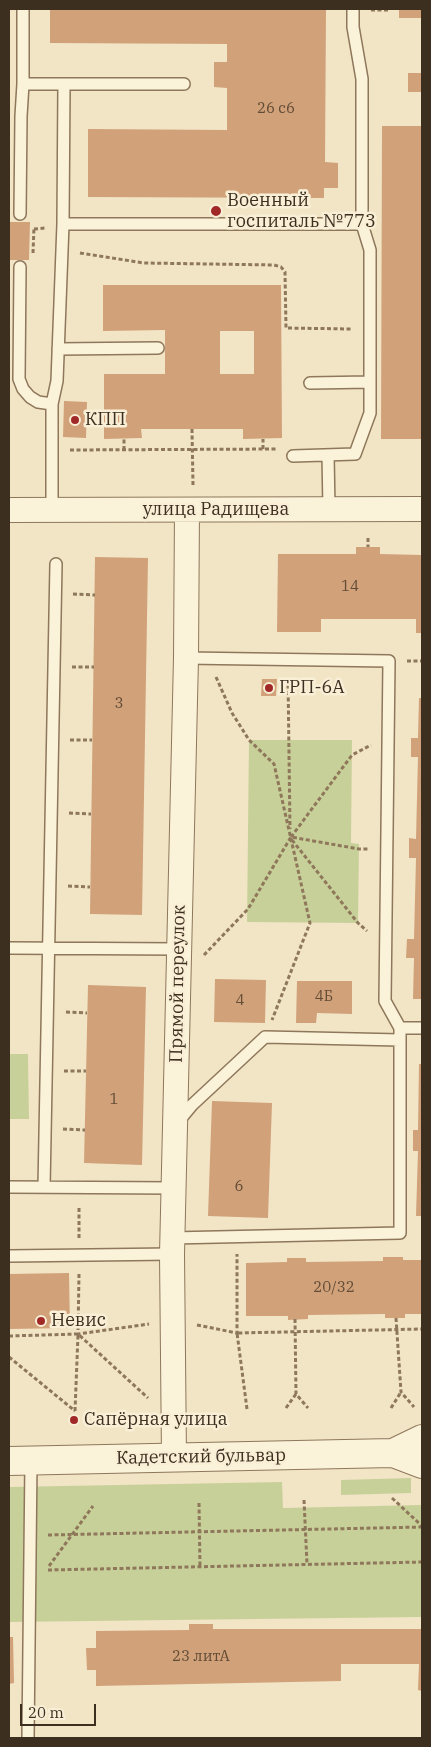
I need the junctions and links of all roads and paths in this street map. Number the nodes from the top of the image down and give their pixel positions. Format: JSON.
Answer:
{"nodes":[{"id":1,"x":22,"y":9,"type":"edge"},
{"id":2,"x":353,"y":9,"type":"edge"},
{"id":3,"x":23,"y":84,"type":"junction"},
{"id":4,"x":64,"y":84,"type":"junction"},
{"id":5,"x":184,"y":84,"type":"dead end"},
{"id":6,"x":9,"y":168,"type":"edge"},
{"id":7,"x":21,"y":168,"type":"junction"},
{"id":8,"x":20,"y":214,"type":"joint"},
{"id":9,"x":63,"y":224,"type":"junction"},
{"id":10,"x":362,"y":224,"type":"junction"},
{"id":11,"x":62,"y":250,"type":"junction"},
{"id":12,"x":20,"y":266,"type":"joint"},
{"id":13,"x":14,"y":310,"type":"edge"},
{"id":14,"x":370,"y":329,"type":"junction"},
{"id":15,"x":158,"y":348,"type":"dead end"},
{"id":16,"x":58,"y":349,"type":"junction"},
{"id":17,"x":370,"y":382,"type":"junction"},
{"id":18,"x":310,"y":383,"type":"dead end"},
{"id":19,"x":52,"y":404,"type":"junction"},
{"id":20,"x":192,"y":429,"type":"dead end"},
{"id":21,"x":124,"y":438,"type":"dead end"},
{"id":22,"x":263,"y":438,"type":"dead end"},
{"id":23,"x":263,"y":449,"type":"junction"},
{"id":24,"x":124,"y":450,"type":"junction"},
{"id":25,"x":192,"y":450,"type":"junction"},
{"id":26,"x":52,"y":451,"type":"junction"},
{"id":27,"x":328,"y":455,"type":"junction"},
{"id":28,"x":293,"y":456,"type":"joint"},
{"id":29,"x":193,"y":485,"type":"dead end"},
{"id":30,"x":329,"y":509,"type":"junction"},
{"id":31,"x":422,"y":509,"type":"edge"},
{"id":32,"x":9,"y":510,"type":"edge"},
{"id":33,"x":52,"y":510,"type":"junction"},
{"id":34,"x":187,"y":510,"type":"junction"},
{"id":35,"x":368,"y":538,"type":"dead end"},
{"id":36,"x":368,"y":547,"type":"dead end"},
{"id":37,"x":56,"y":564,"type":"dead end"},
{"id":38,"x":186,"y":658,"type":"junction"},
{"id":39,"x":211,"y":659,"type":"junction"},
{"id":40,"x":288,"y":660,"type":"junction"},
{"id":41,"x":388,"y":737,"type":"junction"},
{"id":42,"x":290,"y":838,"type":"junction"},
{"id":43,"x":387,"y":849,"type":"junction"},
{"id":44,"x":385,"y":946,"type":"junction"},
{"id":45,"x":9,"y":948,"type":"edge"},
{"id":46,"x":49,"y":948,"type":"junction"},
{"id":47,"x":178,"y":949,"type":"junction"},
{"id":48,"x":177,"y":983,"type":"junction"},
{"id":49,"x":422,"y":1028,"type":"edge"},
{"id":50,"x":400,"y":1034,"type":"junction"},
{"id":51,"x":265,"y":1037,"type":"junction"},
{"id":52,"x":174,"y":1125,"type":"junction"},
{"id":53,"x":9,"y":1187,"type":"edge"},
{"id":54,"x":44,"y":1187,"type":"junction"},
{"id":55,"x":173,"y":1188,"type":"junction"},
{"id":56,"x":172,"y":1246,"type":"junction"},
{"id":57,"x":9,"y":1256,"type":"edge"},
{"id":58,"x":396,"y":1318,"type":"dead end"},
{"id":59,"x":295,"y":1319,"type":"dead end"},
{"id":60,"x":397,"y":1329,"type":"junction"},
{"id":61,"x":422,"y":1329,"type":"edge"},
{"id":62,"x":295,"y":1332,"type":"junction"},
{"id":63,"x":78,"y":1334,"type":"junction"},
{"id":64,"x":9,"y":1336,"type":"edge"},
{"id":65,"x":9,"y":1357,"type":"edge"},
{"id":66,"x":401,"y":1392,"type":"junction"},
{"id":67,"x":296,"y":1394,"type":"junction"},
{"id":68,"x":155,"y":1403,"type":"dead end"},
{"id":69,"x":286,"y":1408,"type":"dead end"},
{"id":70,"x":308,"y":1408,"type":"dead end"},
{"id":71,"x":391,"y":1408,"type":"dead end"},
{"id":72,"x":414,"y":1408,"type":"dead end"},
{"id":73,"x":247,"y":1409,"type":"dead end"},
{"id":74,"x":422,"y":1439,"type":"edge"},
{"id":75,"x":392,"y":1453,"type":"junction"},
{"id":76,"x":174,"y":1458,"type":"junction"},
{"id":77,"x":20,"y":1461,"type":"edge"},
{"id":78,"x":422,"y":1464,"type":"edge"},
{"id":79,"x":392,"y":1498,"type":"dead end"},
{"id":80,"x":304,"y":1500,"type":"dead end"},
{"id":81,"x":199,"y":1503,"type":"dead end"},
{"id":82,"x":93,"y":1506,"type":"dead end"},
{"id":83,"x":422,"y":1526,"type":"edge"},
{"id":84,"x":306,"y":1529,"type":"junction"},
{"id":85,"x":200,"y":1532,"type":"junction"},
{"id":86,"x":72,"y":1534,"type":"junction"},
{"id":87,"x":30,"y":1535,"type":"junction"},
{"id":88,"x":422,"y":1562,"type":"edge"},
{"id":89,"x":307,"y":1564,"type":"junction"},
{"id":90,"x":200,"y":1567,"type":"junction"},
{"id":91,"x":28,"y":1738,"type":"edge"}],
"edges":[{"from":1,"to":3,"type":"lane"},
{"from":2,"to":10,"type":"lane"},
{"from":3,"to":4,"type":"lane"},
{"from":3,"to":7,"type":"lane"},
{"from":4,"to":5,"type":"lane"},
{"from":4,"to":9,"type":"lane"},
{"from":6,"to":7,"type":"lane"},
{"from":7,"to":8,"type":"lane"},
{"from":8,"to":12,"type":"path"},
{"from":9,"to":10,"type":"lane"},
{"from":9,"to":11,"type":"lane"},
{"from":10,"to":14,"type":"lane"},
{"from":11,"to":14,"type":"path"},
{"from":11,"to":16,"type":"lane"},
{"from":12,"to":13,"type":"lane"},
{"from":13,"to":19,"type":"lane"},
{"from":14,"to":17,"type":"lane"},
{"from":15,"to":16,"type":"lane"},
{"from":16,"to":19,"type":"lane"},
{"from":17,"to":18,"type":"lane"},
{"from":17,"to":27,"type":"lane"},
{"from":19,"to":26,"type":"lane"},
{"from":20,"to":25,"type":"path"},
{"from":21,"to":24,"type":"path"},
{"from":22,"to":23,"type":"path"},
{"from":23,"to":25,"type":"path"},
{"from":23,"to":28,"type":"path"},
{"from":24,"to":25,"type":"path"},
{"from":24,"to":26,"type":"path"},
{"from":25,"to":29,"type":"path"},
{"from":26,"to":33,"type":"lane"},
{"from":27,"to":28,"type":"lane"},
{"from":27,"to":30,"type":"lane"},
{"from":30,"to":31,"type":"street","name":"улица Радищева"},
{"from":30,"to":34,"type":"street","name":"улица Радищева"},
{"from":32,"to":33,"type":"street","name":"улица Радищева"},
{"from":33,"to":34,"type":"street","name":"улица Радищева"},
{"from":34,"to":38,"type":"street","name":"Прямой переулок"},
{"from":35,"to":36,"type":"path"},
{"from":37,"to":46,"type":"lane"},
{"from":38,"to":39,"type":"lane"},
{"from":38,"to":47,"type":"street","name":"Прямой переулок"},
{"from":39,"to":40,"type":"lane"},
{"from":39,"to":42,"type":"path"},
{"from":40,"to":41,"type":"lane"},
{"from":40,"to":42,"type":"path"},
{"from":41,"to":42,"type":"path"},
{"from":41,"to":43,"type":"lane"},
{"from":42,"to":43,"type":"path"},
{"from":42,"to":44,"type":"path"},
{"from":42,"to":48,"type":"path"},
{"from":42,"to":51,"type":"path"},
{"from":43,"to":44,"type":"lane"},
{"from":44,"to":50,"type":"lane"},
{"from":45,"to":46,"type":"lane"},
{"from":46,"to":47,"type":"lane"},
{"from":46,"to":54,"type":"lane"},
{"from":47,"to":48,"type":"street","name":"Прямой переулок"},
{"from":48,"to":52,"type":"street","name":"Прямой переулок"},
{"from":49,"to":50,"type":"lane"},
{"from":50,"to":51,"type":"lane"},
{"from":50,"to":56,"type":"lane"},
{"from":51,"to":52,"type":"lane"},
{"from":52,"to":55,"type":"street","name":"Прямой переулок"},
{"from":53,"to":54,"type":"lane"},
{"from":54,"to":55,"type":"lane"},
{"from":55,"to":56,"type":"street","name":"Прямой переулок"},
{"from":56,"to":57,"type":"lane"},
{"from":56,"to":76,"type":"street","name":"Прямой переулок"},
{"from":58,"to":60,"type":"path"},
{"from":59,"to":62,"type":"path"},
{"from":60,"to":61,"type":"path"},
{"from":60,"to":62,"type":"path"},
{"from":60,"to":66,"type":"path"},
{"from":62,"to":67,"type":"path"},
{"from":62,"to":73,"type":"path"},
{"from":63,"to":64,"type":"path"},
{"from":63,"to":65,"type":"path"},
{"from":63,"to":68,"type":"path"},
{"from":66,"to":71,"type":"path"},
{"from":66,"to":72,"type":"path"},
{"from":67,"to":69,"type":"path"},
{"from":67,"to":70,"type":"path"},
{"from":74,"to":75,"type":"street","name":"Кадетский бульвар"},
{"from":75,"to":76,"type":"street","name":"Кадетский бульвар"},
{"from":75,"to":78,"type":"street","name":"Кадетский бульвар"},
{"from":76,"to":77,"type":"street","name":"Кадетский бульвар"},
{"from":77,"to":87,"type":"lane"},
{"from":79,"to":83,"type":"path"},
{"from":80,"to":84,"type":"path"},
{"from":81,"to":85,"type":"path"},
{"from":82,"to":86,"type":"path"},
{"from":83,"to":84,"type":"path"},
{"from":84,"to":85,"type":"path"},
{"from":84,"to":89,"type":"path"},
{"from":85,"to":86,"type":"path"},
{"from":85,"to":90,"type":"path"},
{"from":86,"to":87,"type":"path"},
{"from":86,"to":90,"type":"path"},
{"from":87,"to":91,"type":"lane"},
{"from":88,"to":89,"type":"path"},
{"from":89,"to":90,"type":"path"}]}
